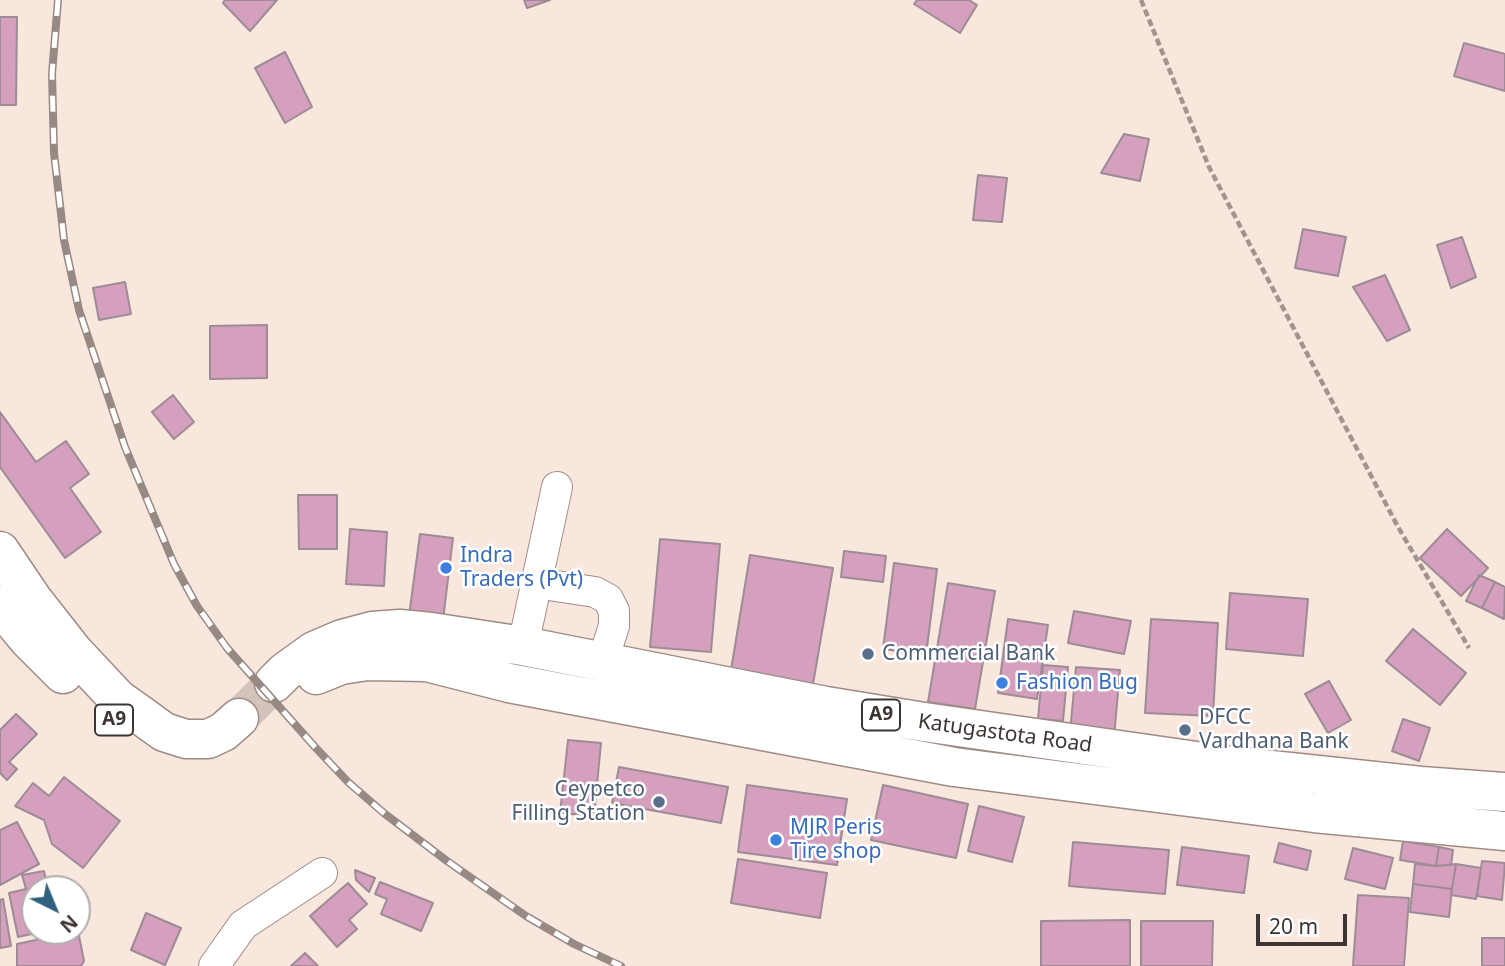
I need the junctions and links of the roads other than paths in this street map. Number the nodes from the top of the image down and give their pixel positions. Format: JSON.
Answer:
{"nodes":[{"id":1,"x":557,"y":487,"type":"dead end"},
{"id":2,"x":0,"y":551,"type":"edge"},
{"id":3,"x":536,"y":583,"type":"junction"},
{"id":4,"x":0,"y":605,"type":"edge"},
{"id":5,"x":523,"y":646,"type":"junction"},
{"id":6,"x":602,"y":663,"type":"junction"},
{"id":7,"x":1505,"y":792,"type":"edge"},
{"id":8,"x":1505,"y":831,"type":"edge"},
{"id":9,"x":322,"y":873,"type":"dead end"},
{"id":10,"x":214,"y":966,"type":"edge"}],
"edges":[{"from":1,"to":3,"type":"lane"},
{"from":2,"to":4,"type":"highway","number":"A9"},
{"from":3,"to":5,"type":"lane"},
{"from":3,"to":6,"type":"lane"},
{"from":5,"to":6,"type":"highway","name":"Katugastota Road","number":"A9"},
{"from":5,"to":8,"type":"highway","name":"Katugastota Road","number":"A9"},
{"from":6,"to":7,"type":"highway","name":"Katugastota Road","number":"A9"},
{"from":9,"to":10,"type":"lane"}]}
